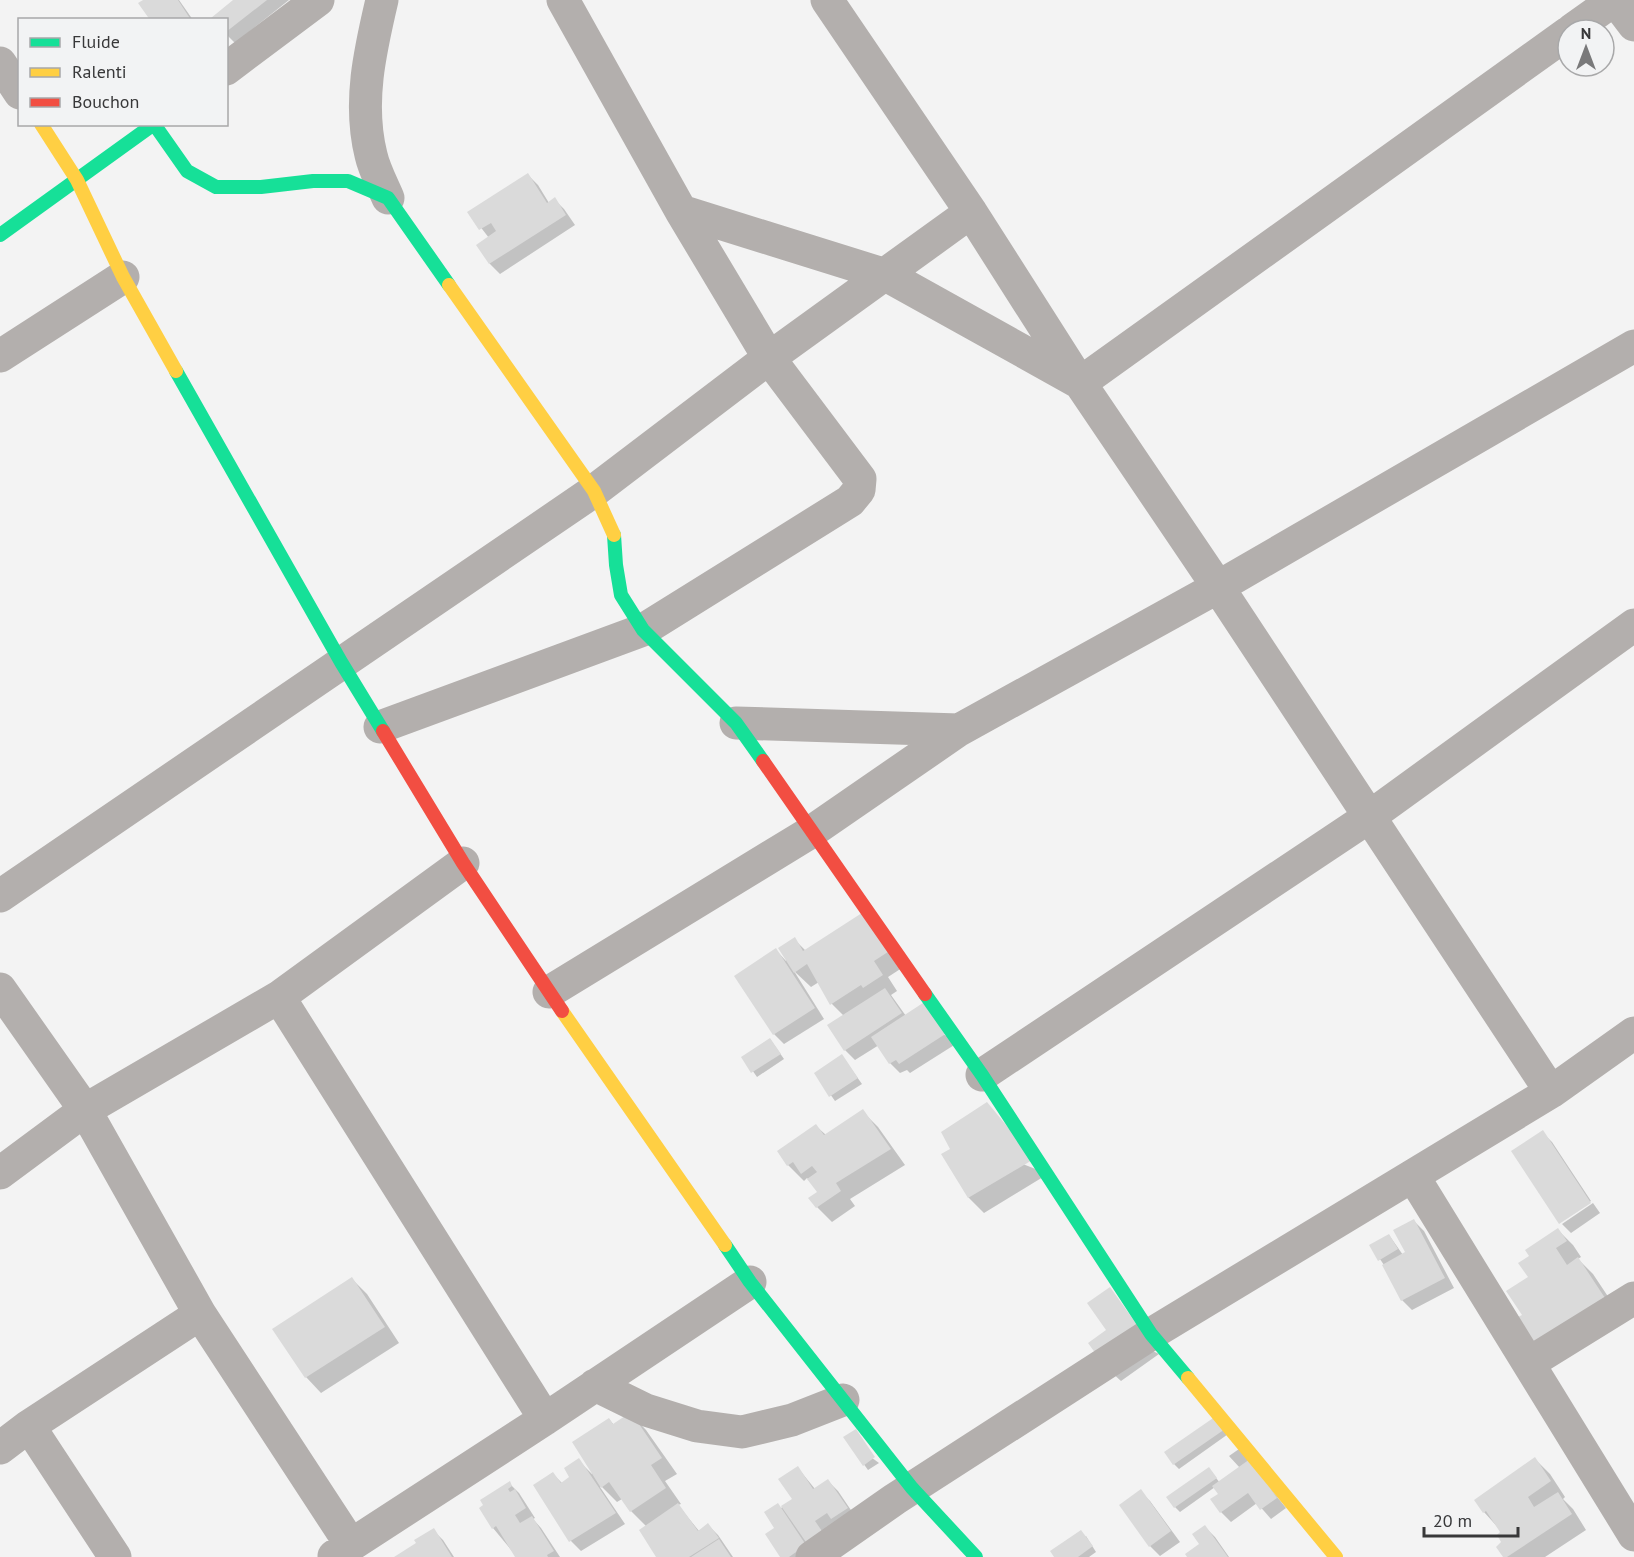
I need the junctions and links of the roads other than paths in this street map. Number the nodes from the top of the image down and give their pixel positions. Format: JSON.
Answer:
{"nodes":[{"id":1,"x":382,"y":0,"type":"edge"},
{"id":2,"x":563,"y":0,"type":"edge"},
{"id":3,"x":827,"y":0,"type":"edge"},
{"id":4,"x":1614,"y":0,"type":"edge"},
{"id":5,"x":312,"y":2,"type":"edge"},
{"id":6,"x":1589,"y":18,"type":"edge"},
{"id":7,"x":1634,"y":25,"type":"edge"},
{"id":8,"x":1556,"y":42,"type":"edge"},
{"id":9,"x":0,"y":63,"type":"edge"},
{"id":10,"x":228,"y":67,"type":"edge"},
{"id":11,"x":18,"y":90,"type":"edge"},
{"id":12,"x":42,"y":126,"type":"edge"},
{"id":13,"x":151,"y":126,"type":"edge"},
{"id":14,"x":155,"y":126,"type":"edge"},
{"id":15,"x":77,"y":180,"type":"junction"},
{"id":16,"x":388,"y":198,"type":"junction"},
{"id":17,"x":681,"y":211,"type":"junction"},
{"id":18,"x":971,"y":212,"type":"junction"},
{"id":19,"x":0,"y":235,"type":"edge"},
{"id":20,"x":886,"y":275,"type":"junction"},
{"id":21,"x":123,"y":276,"type":"junction"},
{"id":22,"x":1634,"y":346,"type":"edge"},
{"id":23,"x":0,"y":356,"type":"edge"},
{"id":24,"x":769,"y":358,"type":"junction"},
{"id":25,"x":1080,"y":383,"type":"junction"},
{"id":26,"x":594,"y":491,"type":"junction"},
{"id":27,"x":1218,"y":587,"type":"junction"},
{"id":28,"x":1634,"y":626,"type":"edge"},
{"id":29,"x":643,"y":630,"type":"junction"},
{"id":30,"x":341,"y":662,"type":"junction"},
{"id":31,"x":736,"y":723,"type":"junction"},
{"id":32,"x":380,"y":727,"type":"junction"},
{"id":33,"x":959,"y":730,"type":"junction"},
{"id":34,"x":1369,"y":817,"type":"junction"},
{"id":35,"x":810,"y":832,"type":"junction"},
{"id":36,"x":463,"y":863,"type":"junction"},
{"id":37,"x":0,"y":896,"type":"edge"},
{"id":38,"x":0,"y":989,"type":"edge"},
{"id":39,"x":549,"y":993,"type":"junction"},
{"id":40,"x":279,"y":997,"type":"junction"},
{"id":41,"x":1634,"y":1033,"type":"edge"},
{"id":42,"x":982,"y":1075,"type":"junction"},
{"id":43,"x":1551,"y":1092,"type":"junction"},
{"id":44,"x":85,"y":1110,"type":"junction"},
{"id":45,"x":0,"y":1173,"type":"edge"},
{"id":46,"x":1413,"y":1176,"type":"junction"},
{"id":47,"x":750,"y":1282,"type":"junction"},
{"id":48,"x":1634,"y":1298,"type":"edge"},
{"id":49,"x":200,"y":1314,"type":"junction"},
{"id":50,"x":1151,"y":1334,"type":"junction"},
{"id":51,"x":1529,"y":1363,"type":"junction"},
{"id":52,"x":596,"y":1385,"type":"junction"},
{"id":53,"x":843,"y":1400,"type":"junction"},
{"id":54,"x":545,"y":1419,"type":"junction"},
{"id":55,"x":29,"y":1426,"type":"junction"},
{"id":56,"x":0,"y":1448,"type":"edge"},
{"id":57,"x":912,"y":1488,"type":"junction"},
{"id":58,"x":1634,"y":1535,"type":"edge"},
{"id":59,"x":341,"y":1551,"type":"edge"},
{"id":60,"x":115,"y":1557,"type":"edge"},
{"id":61,"x":812,"y":1557,"type":"edge"},
{"id":62,"x":976,"y":1557,"type":"edge"},
{"id":63,"x":1336,"y":1557,"type":"edge"}],
"edges":[{"from":1,"to":16,"type":"street"},
{"from":2,"to":17,"type":"street"},
{"from":3,"to":18,"type":"street"},
{"from":4,"to":6,"type":"street"},
{"from":4,"to":7,"type":"street"},
{"from":5,"to":10,"type":"street"},
{"from":8,"to":25,"type":"street"},
{"from":9,"to":11,"type":"street"},
{"from":12,"to":15,"type":"street"},
{"from":13,"to":15,"type":"street"},
{"from":14,"to":16,"type":"street"},
{"from":15,"to":19,"type":"street"},
{"from":15,"to":21,"type":"street"},
{"from":16,"to":26,"type":"street"},
{"from":17,"to":20,"type":"street"},
{"from":17,"to":24,"type":"street"},
{"from":18,"to":20,"type":"street"},
{"from":18,"to":25,"type":"street"},
{"from":20,"to":24,"type":"street"},
{"from":20,"to":25,"type":"street"},
{"from":21,"to":23,"type":"street"},
{"from":21,"to":30,"type":"street"},
{"from":22,"to":27,"type":"street"},
{"from":24,"to":26,"type":"street"},
{"from":24,"to":29,"type":"street"},
{"from":25,"to":27,"type":"street"},
{"from":26,"to":29,"type":"street"},
{"from":26,"to":30,"type":"street"},
{"from":27,"to":33,"type":"street"},
{"from":27,"to":34,"type":"street"},
{"from":28,"to":34,"type":"street"},
{"from":29,"to":31,"type":"street"},
{"from":29,"to":32,"type":"street"},
{"from":30,"to":32,"type":"street"},
{"from":30,"to":37,"type":"street"},
{"from":31,"to":33,"type":"street"},
{"from":31,"to":35,"type":"street"},
{"from":32,"to":36,"type":"street"},
{"from":33,"to":35,"type":"street"},
{"from":34,"to":42,"type":"street"},
{"from":34,"to":43,"type":"street"},
{"from":35,"to":39,"type":"street"},
{"from":35,"to":42,"type":"street"},
{"from":36,"to":39,"type":"street"},
{"from":36,"to":40,"type":"street"},
{"from":38,"to":44,"type":"street"},
{"from":39,"to":47,"type":"street"},
{"from":40,"to":44,"type":"street"},
{"from":40,"to":54,"type":"street"},
{"from":41,"to":43,"type":"street"},
{"from":42,"to":50,"type":"street"},
{"from":43,"to":46,"type":"street"},
{"from":44,"to":45,"type":"street"},
{"from":44,"to":49,"type":"street"},
{"from":46,"to":50,"type":"street"},
{"from":46,"to":51,"type":"street"},
{"from":47,"to":52,"type":"street"},
{"from":47,"to":53,"type":"street"},
{"from":48,"to":51,"type":"street"},
{"from":49,"to":55,"type":"street"},
{"from":49,"to":59,"type":"street"},
{"from":50,"to":57,"type":"street"},
{"from":50,"to":63,"type":"street"},
{"from":51,"to":58,"type":"street"},
{"from":52,"to":53,"type":"street"},
{"from":52,"to":54,"type":"street"},
{"from":53,"to":57,"type":"street"},
{"from":54,"to":59,"type":"street"},
{"from":55,"to":56,"type":"street"},
{"from":55,"to":60,"type":"street"},
{"from":57,"to":61,"type":"street"},
{"from":57,"to":62,"type":"street"}]}
